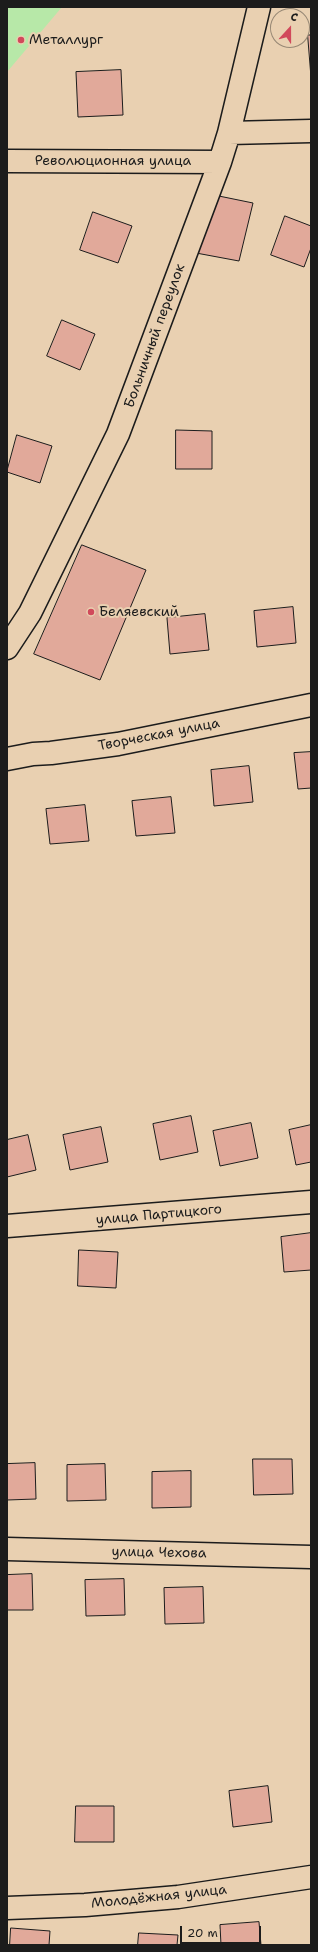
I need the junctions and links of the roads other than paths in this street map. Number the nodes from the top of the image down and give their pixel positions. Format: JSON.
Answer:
{"nodes":[{"id":1,"x":259,"y":7,"type":"edge"},
{"id":2,"x":311,"y":131,"type":"edge"},
{"id":3,"x":229,"y":133,"type":"junction"},
{"id":4,"x":7,"y":161,"type":"edge"},
{"id":5,"x":220,"y":162,"type":"junction"},
{"id":6,"x":7,"y":648,"type":"edge"},
{"id":7,"x":311,"y":705,"type":"edge"},
{"id":8,"x":9,"y":755,"type":"edge"},
{"id":9,"x":311,"y":1202,"type":"edge"},
{"id":10,"x":7,"y":1226,"type":"edge"},
{"id":11,"x":7,"y":1549,"type":"edge"},
{"id":12,"x":311,"y":1557,"type":"edge"},
{"id":13,"x":311,"y":1877,"type":"edge"},
{"id":14,"x":7,"y":1908,"type":"edge"}],
"edges":[{"from":1,"to":3,"type":"street","name":"Больничный переулок"},
{"from":2,"to":3,"type":"street"},
{"from":3,"to":5,"type":"street","name":"Больничный переулок"},
{"from":4,"to":5,"type":"street","name":"Революционная улица"},
{"from":5,"to":6,"type":"street","name":"Больничный переулок"},
{"from":7,"to":8,"type":"street","name":"Творческая улица"},
{"from":9,"to":10,"type":"street","name":"улица Партицкого"},
{"from":11,"to":12,"type":"street","name":"улица Чехова"},
{"from":13,"to":14,"type":"street","name":"Молодёжная улица"}]}
